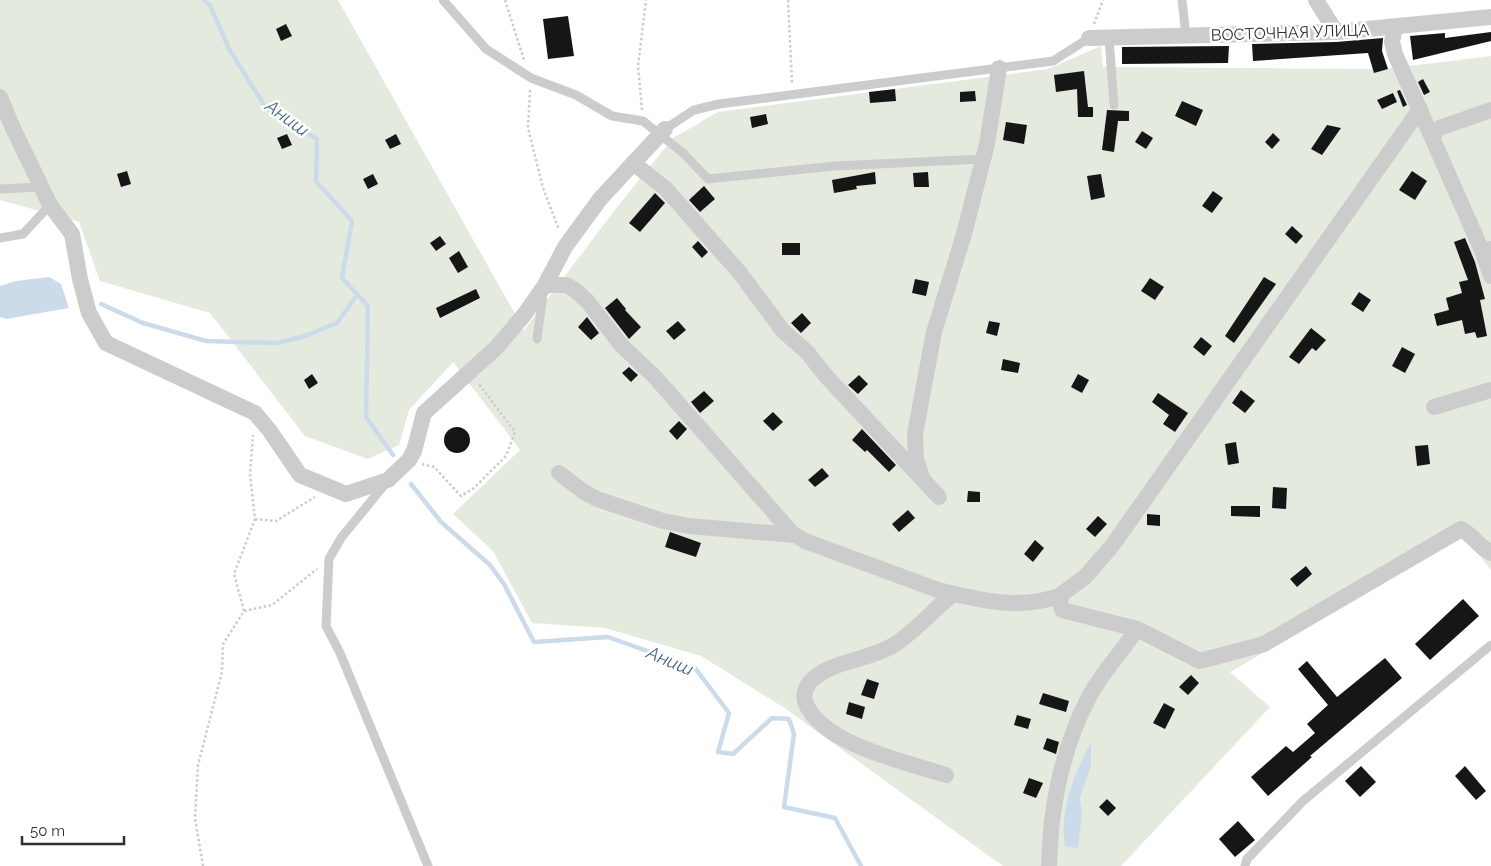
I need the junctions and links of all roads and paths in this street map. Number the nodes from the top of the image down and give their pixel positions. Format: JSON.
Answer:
{"nodes":[{"id":1,"x":443,"y":0,"type":"edge"},
{"id":2,"x":505,"y":0,"type":"edge"},
{"id":3,"x":646,"y":0,"type":"edge"},
{"id":4,"x":788,"y":0,"type":"edge"},
{"id":5,"x":1103,"y":0,"type":"edge"},
{"id":6,"x":1182,"y":0,"type":"edge"},
{"id":7,"x":1316,"y":0,"type":"edge"},
{"id":8,"x":1491,"y":17,"type":"edge"},
{"id":9,"x":1395,"y":27,"type":"junction"},
{"id":10,"x":1336,"y":32,"type":"junction"},
{"id":11,"x":1186,"y":36,"type":"junction"},
{"id":12,"x":1089,"y":38,"type":"junction"},
{"id":13,"x":1109,"y":38,"type":"junction"},
{"id":14,"x":999,"y":68,"type":"junction"},
{"id":15,"x":531,"y":78,"type":"junction"},
{"id":16,"x":793,"y":94,"type":"junction"},
{"id":17,"x":0,"y":97,"type":"edge"},
{"id":18,"x":1114,"y":106,"type":"dead end"},
{"id":19,"x":1420,"y":110,"type":"junction"},
{"id":20,"x":1491,"y":110,"type":"edge"},
{"id":21,"x":643,"y":121,"type":"junction"},
{"id":22,"x":5,"y":122,"type":"edge"},
{"id":23,"x":663,"y":132,"type":"junction"},
{"id":24,"x":1432,"y":136,"type":"junction"},
{"id":25,"x":983,"y":159,"type":"junction"},
{"id":26,"x":633,"y":163,"type":"junction"},
{"id":27,"x":41,"y":187,"type":"junction"},
{"id":28,"x":0,"y":189,"type":"edge"},
{"id":29,"x":50,"y":205,"type":"junction"},
{"id":30,"x":0,"y":238,"type":"edge"},
{"id":31,"x":565,"y":247,"type":"junction"},
{"id":32,"x":1487,"y":251,"type":"edge"},
{"id":33,"x":1491,"y":276,"type":"edge"},
{"id":34,"x":544,"y":285,"type":"junction"},
{"id":35,"x":537,"y":340,"type":"dead end"},
{"id":36,"x":470,"y":372,"type":"junction"},
{"id":37,"x":1491,"y":390,"type":"edge"},
{"id":38,"x":1434,"y":407,"type":"dead end"},
{"id":39,"x":254,"y":413,"type":"junction"},
{"id":40,"x":409,"y":460,"type":"junction"},
{"id":41,"x":559,"y":473,"type":"dead end"},
{"id":42,"x":921,"y":476,"type":"junction"},
{"id":43,"x":388,"y":480,"type":"junction"},
{"id":44,"x":332,"y":488,"type":"junction"},
{"id":45,"x":939,"y":497,"type":"dead end"},
{"id":46,"x":254,"y":520,"type":"junction"},
{"id":47,"x":794,"y":535,"type":"junction"},
{"id":48,"x":1491,"y":553,"type":"edge"},
{"id":49,"x":329,"y":559,"type":"junction"},
{"id":50,"x":953,"y":594,"type":"junction"},
{"id":51,"x":1059,"y":596,"type":"junction"},
{"id":52,"x":244,"y":611,"type":"junction"},
{"id":53,"x":1137,"y":629,"type":"junction"},
{"id":54,"x":1491,"y":646,"type":"edge"},
{"id":55,"x":946,"y":775,"type":"dead end"},
{"id":56,"x":203,"y":866,"type":"edge"},
{"id":57,"x":428,"y":866,"type":"edge"},
{"id":58,"x":1049,"y":866,"type":"edge"},
{"id":59,"x":1245,"y":866,"type":"edge"}],
"edges":[{"from":1,"to":15,"type":"lane"},
{"from":2,"to":15,"type":"path"},
{"from":3,"to":21,"type":"path"},
{"from":4,"to":16,"type":"path"},
{"from":5,"to":12,"type":"path"},
{"from":6,"to":11,"type":"lane"},
{"from":7,"to":10,"type":"street"},
{"from":8,"to":9,"type":"street","name":"ВОСТОЧНАЯ УЛИЦА"},
{"from":9,"to":10,"type":"street","name":"ВОСТОЧНАЯ УЛИЦА"},
{"from":9,"to":19,"type":"street"},
{"from":10,"to":11,"type":"street","name":"ВОСТОЧНАЯ УЛИЦА"},
{"from":11,"to":13,"type":"street","name":"ВОСТОЧНАЯ УЛИЦА"},
{"from":12,"to":13,"type":"street","name":"ВОСТОЧНАЯ УЛИЦА"},
{"from":12,"to":14,"type":"lane"},
{"from":13,"to":18,"type":"lane"},
{"from":14,"to":16,"type":"lane"},
{"from":14,"to":25,"type":"street"},
{"from":15,"to":21,"type":"lane"},
{"from":15,"to":31,"type":"path"},
{"from":16,"to":23,"type":"lane"},
{"from":17,"to":22,"type":"street"},
{"from":19,"to":24,"type":"street"},
{"from":19,"to":51,"type":"street"},
{"from":20,"to":24,"type":"street"},
{"from":21,"to":23,"type":"lane"},
{"from":22,"to":27,"type":"street"},
{"from":23,"to":25,"type":"lane"},
{"from":23,"to":26,"type":"street"},
{"from":24,"to":32,"type":"street"},
{"from":25,"to":42,"type":"street"},
{"from":26,"to":31,"type":"street"},
{"from":26,"to":42,"type":"street"},
{"from":27,"to":28,"type":"lane"},
{"from":27,"to":29,"type":"street"},
{"from":29,"to":30,"type":"lane"},
{"from":29,"to":39,"type":"street"},
{"from":31,"to":34,"type":"street"},
{"from":32,"to":33,"type":"street"},
{"from":34,"to":35,"type":"lane"},
{"from":34,"to":36,"type":"street"},
{"from":34,"to":47,"type":"street"},
{"from":36,"to":40,"type":"street"},
{"from":36,"to":40,"type":"path"},
{"from":37,"to":38,"type":"street"},
{"from":39,"to":44,"type":"street"},
{"from":39,"to":46,"type":"path"},
{"from":40,"to":43,"type":"street"},
{"from":41,"to":47,"type":"street"},
{"from":42,"to":45,"type":"street"},
{"from":43,"to":44,"type":"street"},
{"from":43,"to":49,"type":"lane"},
{"from":44,"to":46,"type":"path"},
{"from":46,"to":52,"type":"path"},
{"from":47,"to":50,"type":"street"},
{"from":48,"to":53,"type":"street"},
{"from":49,"to":52,"type":"path"},
{"from":49,"to":57,"type":"lane"},
{"from":50,"to":51,"type":"street"},
{"from":50,"to":55,"type":"street"},
{"from":51,"to":53,"type":"street"},
{"from":52,"to":56,"type":"path"},
{"from":53,"to":58,"type":"street"},
{"from":54,"to":59,"type":"lane"}]}
